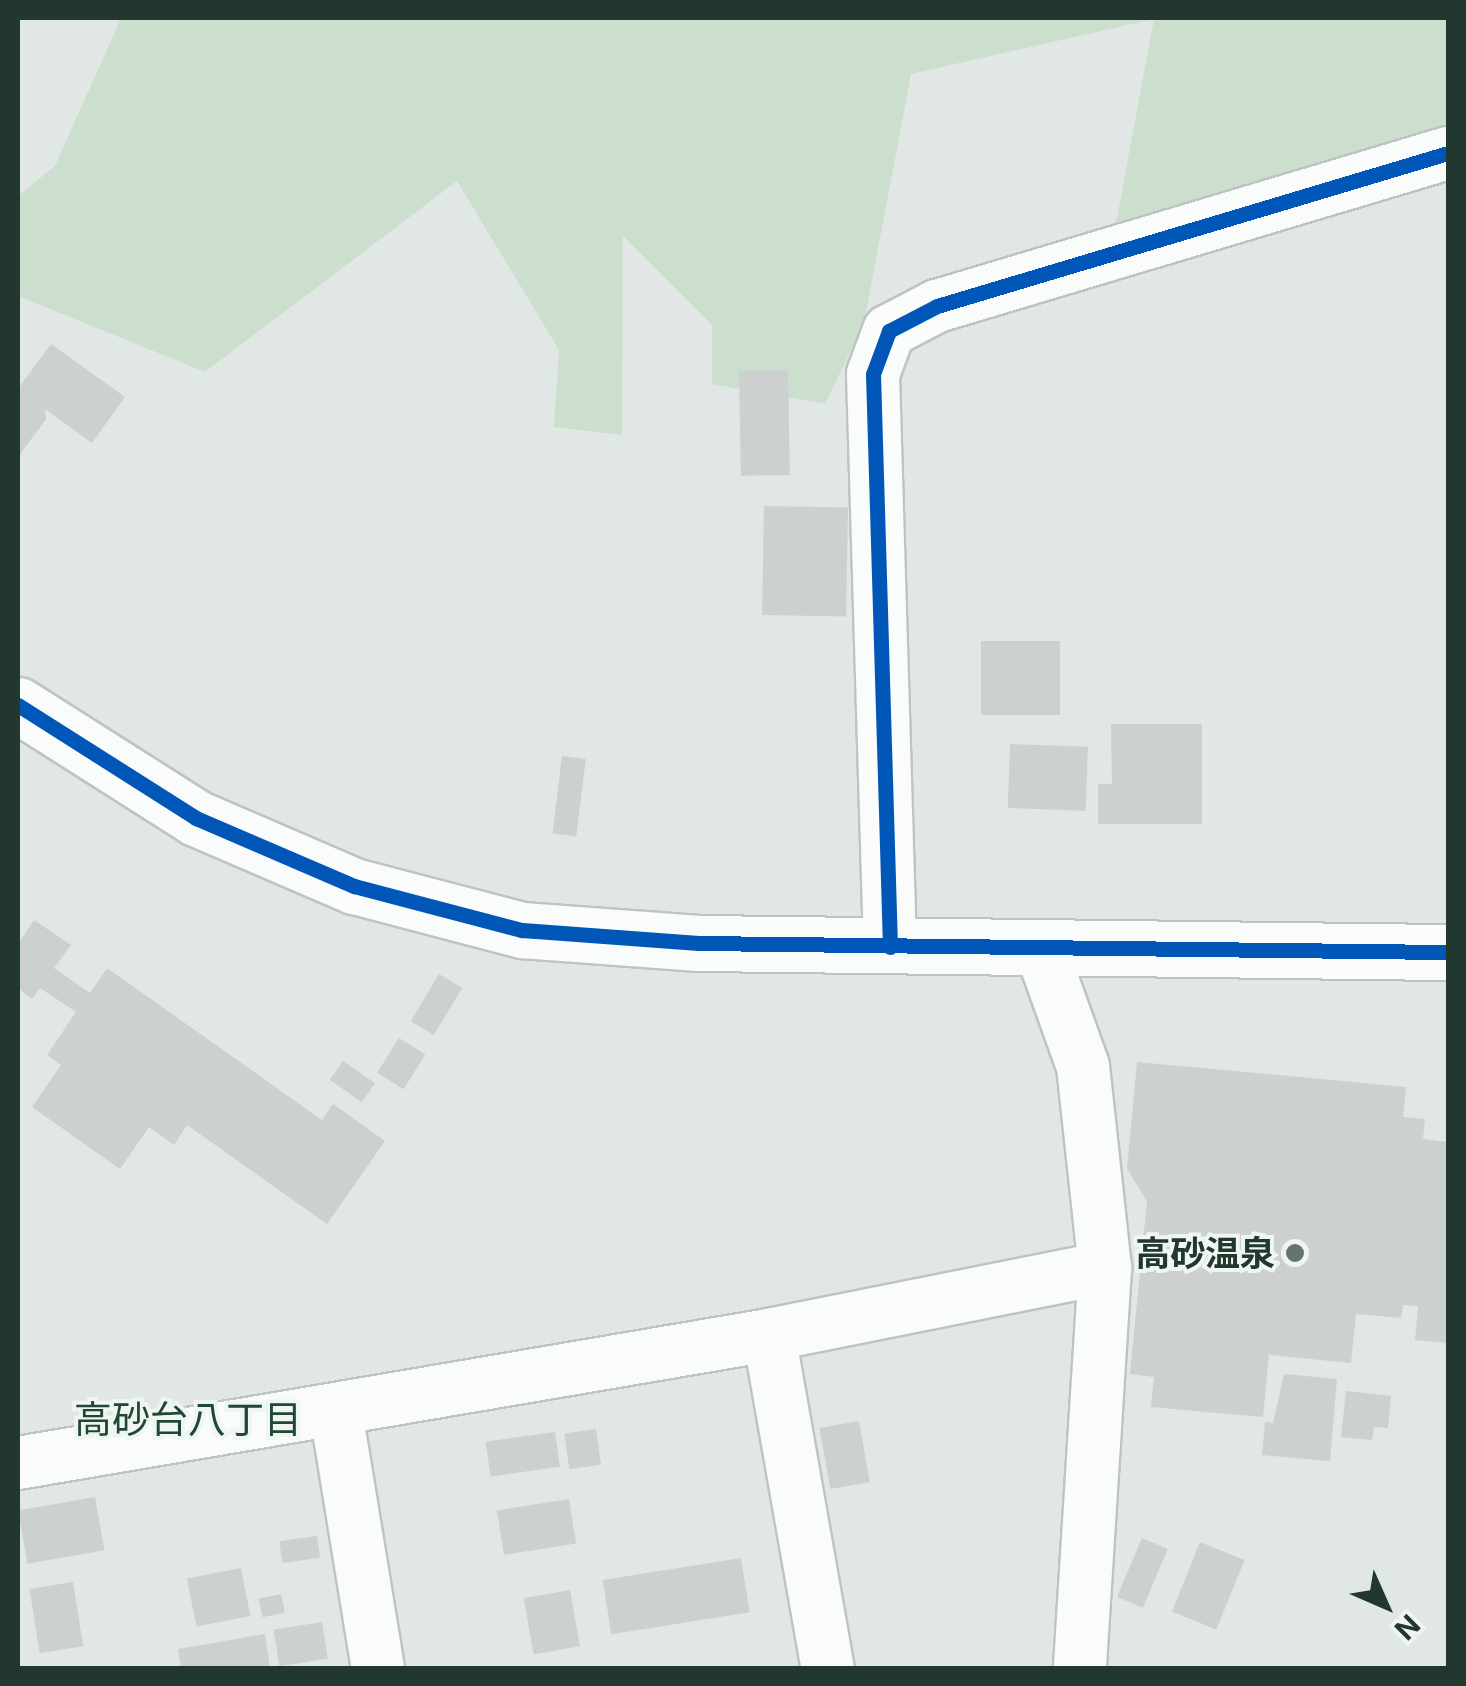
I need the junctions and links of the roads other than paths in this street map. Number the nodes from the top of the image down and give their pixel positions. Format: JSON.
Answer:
{"nodes":[{"id":1,"x":1448,"y":153,"type":"edge"},
{"id":2,"x":18,"y":705,"type":"edge"},
{"id":3,"x":890,"y":946,"type":"junction"},
{"id":4,"x":1041,"y":949,"type":"junction"},
{"id":5,"x":1448,"y":952,"type":"edge"},
{"id":6,"x":1105,"y":1268,"type":"junction"},
{"id":7,"x":769,"y":1335,"type":"junction"},
{"id":8,"x":336,"y":1412,"type":"junction"},
{"id":9,"x":18,"y":1464,"type":"edge"},
{"id":10,"x":378,"y":1668,"type":"edge"},
{"id":11,"x":828,"y":1668,"type":"edge"},
{"id":12,"x":1080,"y":1668,"type":"edge"}],
"edges":[{"from":1,"to":3,"type":"street"},
{"from":2,"to":3,"type":"street"},
{"from":3,"to":4,"type":"street"},
{"from":4,"to":5,"type":"street"},
{"from":4,"to":6,"type":"street"},
{"from":6,"to":7,"type":"street"},
{"from":6,"to":12,"type":"street"},
{"from":7,"to":8,"type":"street"},
{"from":7,"to":11,"type":"street"},
{"from":8,"to":9,"type":"street"},
{"from":8,"to":10,"type":"street"}]}
